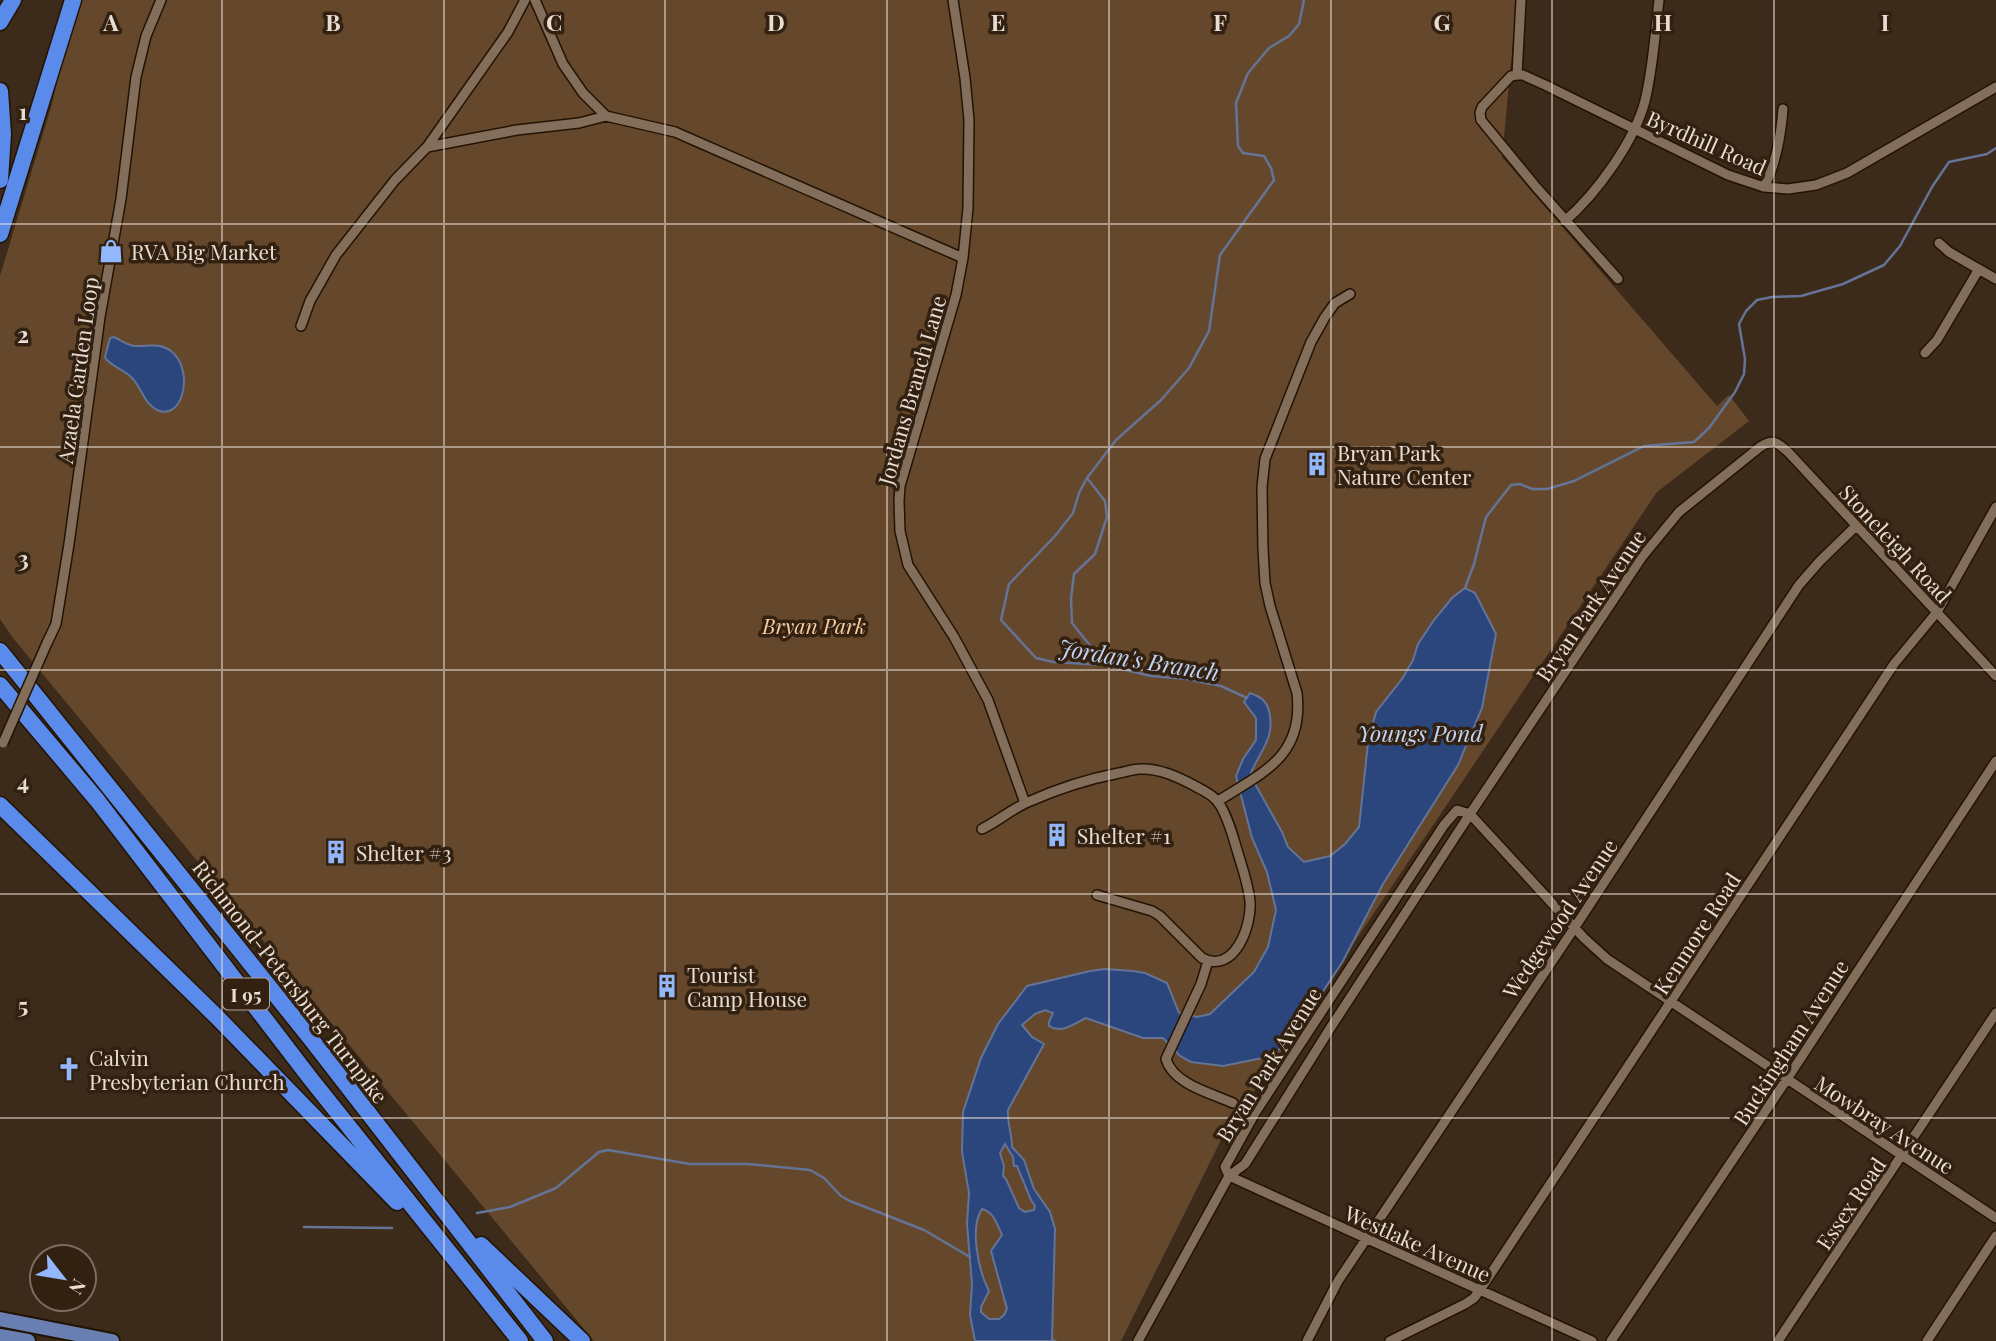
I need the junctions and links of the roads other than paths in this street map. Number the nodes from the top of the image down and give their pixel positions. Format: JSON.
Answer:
{"nodes":[{"id":1,"x":73,"y":0,"type":"edge"},
{"id":2,"x":161,"y":0,"type":"edge"},
{"id":3,"x":525,"y":0,"type":"edge"},
{"id":4,"x":535,"y":0,"type":"edge"},
{"id":5,"x":953,"y":0,"type":"edge"},
{"id":6,"x":1521,"y":0,"type":"edge"},
{"id":7,"x":1658,"y":0,"type":"edge"},
{"id":8,"x":1517,"y":75,"type":"junction"},
{"id":9,"x":1996,"y":87,"type":"edge"},
{"id":10,"x":0,"y":91,"type":"edge"},
{"id":11,"x":1783,"y":109,"type":"dead end"},
{"id":12,"x":606,"y":116,"type":"junction"},
{"id":13,"x":1634,"y":129,"type":"junction"},
{"id":14,"x":427,"y":147,"type":"junction"},
{"id":15,"x":0,"y":180,"type":"edge"},
{"id":16,"x":1764,"y":187,"type":"junction"},
{"id":17,"x":1565,"y":220,"type":"junction"},
{"id":18,"x":0,"y":234,"type":"edge"},
{"id":19,"x":1938,"y":243,"type":"dead end"},
{"id":20,"x":963,"y":258,"type":"junction"},
{"id":21,"x":1979,"y":269,"type":"junction"},
{"id":22,"x":1618,"y":279,"type":"dead end"},
{"id":23,"x":1996,"y":279,"type":"edge"},
{"id":24,"x":1350,"y":295,"type":"dead end"},
{"id":25,"x":301,"y":326,"type":"dead end"},
{"id":26,"x":1925,"y":353,"type":"dead end"},
{"id":27,"x":1767,"y":442,"type":"joint"},
{"id":28,"x":1996,"y":507,"type":"edge"},
{"id":29,"x":1856,"y":526,"type":"junction"},
{"id":30,"x":1937,"y":612,"type":"junction"},
{"id":31,"x":0,"y":641,"type":"edge"},
{"id":32,"x":0,"y":651,"type":"edge"},
{"id":33,"x":15,"y":669,"type":"junction"},
{"id":34,"x":1996,"y":676,"type":"edge"},
{"id":35,"x":0,"y":685,"type":"edge"},
{"id":36,"x":1,"y":746,"type":"edge"},
{"id":37,"x":1996,"y":761,"type":"edge"},
{"id":38,"x":1218,"y":801,"type":"junction"},
{"id":39,"x":1026,"y":803,"type":"junction"},
{"id":40,"x":3,"y":808,"type":"edge"},
{"id":41,"x":1470,"y":814,"type":"junction"},
{"id":42,"x":982,"y":828,"type":"dead end"},
{"id":43,"x":1097,"y":895,"type":"dead end"},
{"id":44,"x":1575,"y":927,"type":"junction"},
{"id":45,"x":1208,"y":961,"type":"junction"},
{"id":46,"x":1671,"y":1003,"type":"junction"},
{"id":47,"x":1996,"y":1013,"type":"edge"},
{"id":48,"x":1787,"y":1079,"type":"junction"},
{"id":49,"x":1233,"y":1103,"type":"dead end"},
{"id":50,"x":1902,"y":1156,"type":"junction"},
{"id":51,"x":1229,"y":1176,"type":"junction"},
{"id":52,"x":441,"y":1207,"type":"junction"},
{"id":53,"x":1996,"y":1218,"type":"edge"},
{"id":54,"x":1996,"y":1236,"type":"edge"},
{"id":55,"x":1366,"y":1239,"type":"junction"},
{"id":56,"x":463,"y":1270,"type":"junction"},
{"id":57,"x":1480,"y":1290,"type":"junction"},
{"id":58,"x":0,"y":1319,"type":"edge"},
{"id":59,"x":0,"y":1336,"type":"edge"},
{"id":60,"x":28,"y":1341,"type":"edge"},
{"id":61,"x":111,"y":1341,"type":"edge"},
{"id":62,"x":520,"y":1341,"type":"edge"},
{"id":63,"x":545,"y":1341,"type":"edge"},
{"id":64,"x":582,"y":1341,"type":"edge"},
{"id":65,"x":1138,"y":1341,"type":"edge"},
{"id":66,"x":1307,"y":1341,"type":"edge"},
{"id":67,"x":1390,"y":1341,"type":"edge"},
{"id":68,"x":1592,"y":1341,"type":"edge"},
{"id":69,"x":1611,"y":1341,"type":"edge"},
{"id":70,"x":1779,"y":1341,"type":"edge"},
{"id":71,"x":1927,"y":1341,"type":"edge"}],
"edges":[{"from":1,"to":18,"type":"highway"},
{"from":2,"to":36,"type":"street","name":"Azaela Garden Loop","bridge":true},
{"from":3,"to":14,"type":"street"},
{"from":4,"to":12,"type":"street"},
{"from":5,"to":20,"type":"street","name":"Jordans Branch Lane"},
{"from":6,"to":8,"type":"street"},
{"from":7,"to":13,"type":"street"},
{"from":8,"to":13,"type":"street","name":"Byrdhill Road"},
{"from":8,"to":17,"type":"street"},
{"from":9,"to":16,"type":"street","name":"Byrdhill Road"},
{"from":10,"to":15,"type":"highway"},
{"from":11,"to":16,"type":"street"},
{"from":12,"to":14,"type":"street"},
{"from":12,"to":20,"type":"street"},
{"from":13,"to":16,"type":"street","name":"Byrdhill Road"},
{"from":13,"to":17,"type":"street"},
{"from":14,"to":25,"type":"street"},
{"from":17,"to":22,"type":"street"},
{"from":19,"to":21,"type":"street"},
{"from":20,"to":39,"type":"street","name":"Jordans Branch Lane"},
{"from":21,"to":23,"type":"street"},
{"from":21,"to":26,"type":"street"},
{"from":24,"to":38,"type":"street"},
{"from":27,"to":29,"type":"street","name":"Stoneleigh Road"},
{"from":27,"to":41,"type":"street","name":"Bryan Park Avenue"},
{"from":28,"to":30,"type":"street","name":"Kenmore Road"},
{"from":29,"to":30,"type":"street","name":"Stoneleigh Road"},
{"from":29,"to":44,"type":"street","name":"Wedgewood Avenue"},
{"from":30,"to":34,"type":"street","name":"Stoneleigh Road"},
{"from":30,"to":46,"type":"street","name":"Kenmore Road"},
{"from":31,"to":33,"type":"highway"},
{"from":32,"to":33,"type":"highway","name":"Richmond-Petersburg Turnpike","number":"I 95"},
{"from":33,"to":52,"type":"highway","name":"Richmond-Petersburg Turnpike","number":"I 95"},
{"from":35,"to":56,"type":"highway","name":"Richmond-Petersburg Turnpike","number":"I 95"},
{"from":37,"to":48,"type":"street","name":"Buckingham Avenue"},
{"from":38,"to":39,"type":"street"},
{"from":38,"to":45,"type":"street"},
{"from":39,"to":42,"type":"street"},
{"from":40,"to":56,"type":"highway"},
{"from":41,"to":44,"type":"street","name":"Mowbray Avenue"},
{"from":41,"to":51,"type":"street","name":"Bryan Park Avenue"},
{"from":41,"to":51,"type":"street","name":"Bryan Park Avenue"},
{"from":43,"to":45,"type":"street"},
{"from":44,"to":46,"type":"street","name":"Mowbray Avenue"},
{"from":44,"to":55,"type":"street","name":"Wedgewood Avenue"},
{"from":45,"to":49,"type":"street"},
{"from":46,"to":48,"type":"street","name":"Mowbray Avenue"},
{"from":46,"to":57,"type":"street","name":"Kenmore Road"},
{"from":47,"to":50,"type":"street","name":"Essex Road"},
{"from":48,"to":50,"type":"street","name":"Mowbray Avenue"},
{"from":48,"to":69,"type":"street","name":"Buckingham Avenue"},
{"from":50,"to":53,"type":"street","name":"Mowbray Avenue"},
{"from":50,"to":70,"type":"street","name":"Essex Road"},
{"from":51,"to":55,"type":"street","name":"Westlake Avenue"},
{"from":51,"to":65,"type":"street","name":"Bryan Park Avenue"},
{"from":52,"to":63,"type":"highway","name":"Richmond-Petersburg Turnpike","number":"I 95"},
{"from":52,"to":64,"type":"highway"},
{"from":54,"to":71,"type":"street"},
{"from":55,"to":57,"type":"street","name":"Westlake Avenue"},
{"from":55,"to":66,"type":"street","name":"Wedgewood Avenue"},
{"from":56,"to":62,"type":"highway","name":"Richmond-Petersburg Turnpike","number":"I 95"},
{"from":57,"to":67,"type":"street","name":"Kenmore Road"},
{"from":57,"to":68,"type":"street","name":"Westlake Avenue"},
{"from":58,"to":61,"type":"main road"},
{"from":59,"to":60,"type":"main road"}]}
